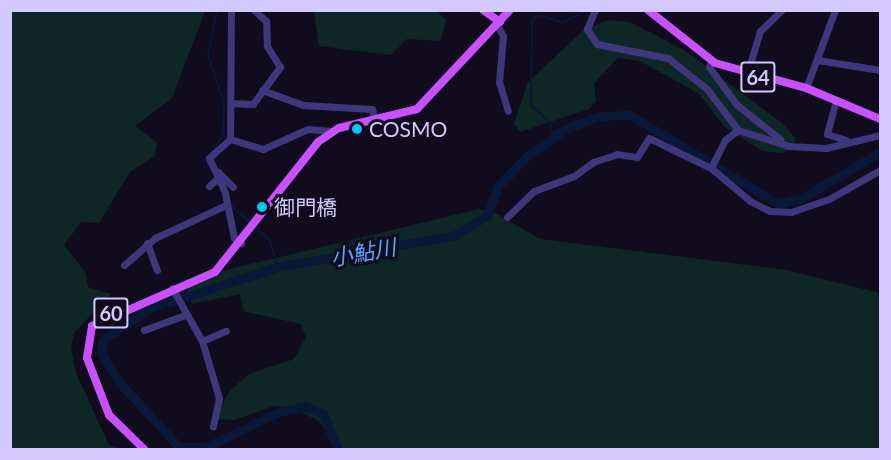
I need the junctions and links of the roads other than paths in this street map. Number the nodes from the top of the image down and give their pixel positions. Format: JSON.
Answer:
{"nodes":[{"id":1,"x":231,"y":10,"type":"edge"},
{"id":2,"x":254,"y":10,"type":"edge"},
{"id":3,"x":483,"y":10,"type":"edge"},
{"id":4,"x":510,"y":10,"type":"edge"},
{"id":5,"x":595,"y":10,"type":"edge"},
{"id":6,"x":648,"y":10,"type":"edge"},
{"id":7,"x":782,"y":10,"type":"edge"},
{"id":8,"x":835,"y":10,"type":"edge"},
{"id":9,"x":499,"y":25,"type":"junction"},
{"id":10,"x":817,"y":60,"type":"junction"},
{"id":11,"x":711,"y":61,"type":"junction"},
{"id":12,"x":880,"y":70,"type":"edge"},
{"id":13,"x":747,"y":74,"type":"junction"},
{"id":14,"x":807,"y":88,"type":"junction"},
{"id":15,"x":262,"y":90,"type":"junction"},
{"id":16,"x":836,"y":100,"type":"junction"},
{"id":17,"x":232,"y":102,"type":"junction"},
{"id":18,"x":508,"y":111,"type":"dead end"},
{"id":19,"x":880,"y":119,"type":"edge"},
{"id":20,"x":375,"y":120,"type":"junction"},
{"id":21,"x":738,"y":130,"type":"junction"},
{"id":22,"x":332,"y":131,"type":"junction"},
{"id":23,"x":880,"y":135,"type":"edge"},
{"id":24,"x":230,"y":139,"type":"junction"},
{"id":25,"x":846,"y":140,"type":"dead end"},
{"id":26,"x":797,"y":145,"type":"junction"},
{"id":27,"x":711,"y":167,"type":"junction"},
{"id":28,"x":880,"y":170,"type":"edge"},
{"id":29,"x":218,"y":175,"type":"junction"},
{"id":30,"x":209,"y":186,"type":"dead end"},
{"id":31,"x":232,"y":188,"type":"dead end"},
{"id":32,"x":226,"y":205,"type":"junction"},
{"id":33,"x":507,"y":217,"type":"dead end"},
{"id":34,"x":147,"y":243,"type":"junction"},
{"id":35,"x":241,"y":243,"type":"junction"},
{"id":36,"x":124,"y":265,"type":"dead end"},
{"id":37,"x":157,"y":270,"type":"dead end"},
{"id":38,"x":174,"y":292,"type":"junction"},
{"id":39,"x":185,"y":314,"type":"junction"},
{"id":40,"x":144,"y":330,"type":"dead end"},
{"id":41,"x":226,"y":331,"type":"dead end"},
{"id":42,"x":202,"y":341,"type":"junction"},
{"id":43,"x":213,"y":426,"type":"dead end"},
{"id":44,"x":145,"y":450,"type":"edge"}],
"edges":[{"from":1,"to":17,"type":"street"},
{"from":2,"to":15,"type":"street"},
{"from":3,"to":9,"type":"main road"},
{"from":4,"to":9,"type":"main road"},
{"from":5,"to":21,"type":"street"},
{"from":6,"to":11,"type":"main road","number":"64"},
{"from":7,"to":13,"type":"street"},
{"from":8,"to":10,"type":"street"},
{"from":9,"to":18,"type":"street"},
{"from":9,"to":20,"type":"main road","number":"60"},
{"from":10,"to":12,"type":"street"},
{"from":10,"to":14,"type":"street"},
{"from":11,"to":13,"type":"main road","number":"64"},
{"from":11,"to":26,"type":"street"},
{"from":13,"to":14,"type":"main road","number":"64"},
{"from":14,"to":16,"type":"main road","number":"64"},
{"from":15,"to":17,"type":"street"},
{"from":15,"to":20,"type":"street"},
{"from":16,"to":19,"type":"main road","number":"64"},
{"from":16,"to":25,"type":"street"},
{"from":17,"to":24,"type":"street"},
{"from":20,"to":22,"type":"main road","number":"60"},
{"from":21,"to":26,"type":"street"},
{"from":21,"to":27,"type":"street"},
{"from":22,"to":24,"type":"street"},
{"from":22,"to":35,"type":"main road","number":"60"},
{"from":23,"to":26,"type":"street"},
{"from":24,"to":29,"type":"street"},
{"from":27,"to":28,"type":"street"},
{"from":27,"to":33,"type":"street"},
{"from":29,"to":30,"type":"street"},
{"from":29,"to":31,"type":"street"},
{"from":29,"to":32,"type":"street"},
{"from":32,"to":34,"type":"street"},
{"from":32,"to":35,"type":"street"},
{"from":34,"to":36,"type":"street"},
{"from":34,"to":37,"type":"street"},
{"from":35,"to":38,"type":"main road","number":"60"},
{"from":38,"to":39,"type":"street"},
{"from":38,"to":44,"type":"main road","number":"60"},
{"from":39,"to":40,"type":"street"},
{"from":39,"to":42,"type":"street"},
{"from":41,"to":42,"type":"street"},
{"from":42,"to":43,"type":"street"}]}
